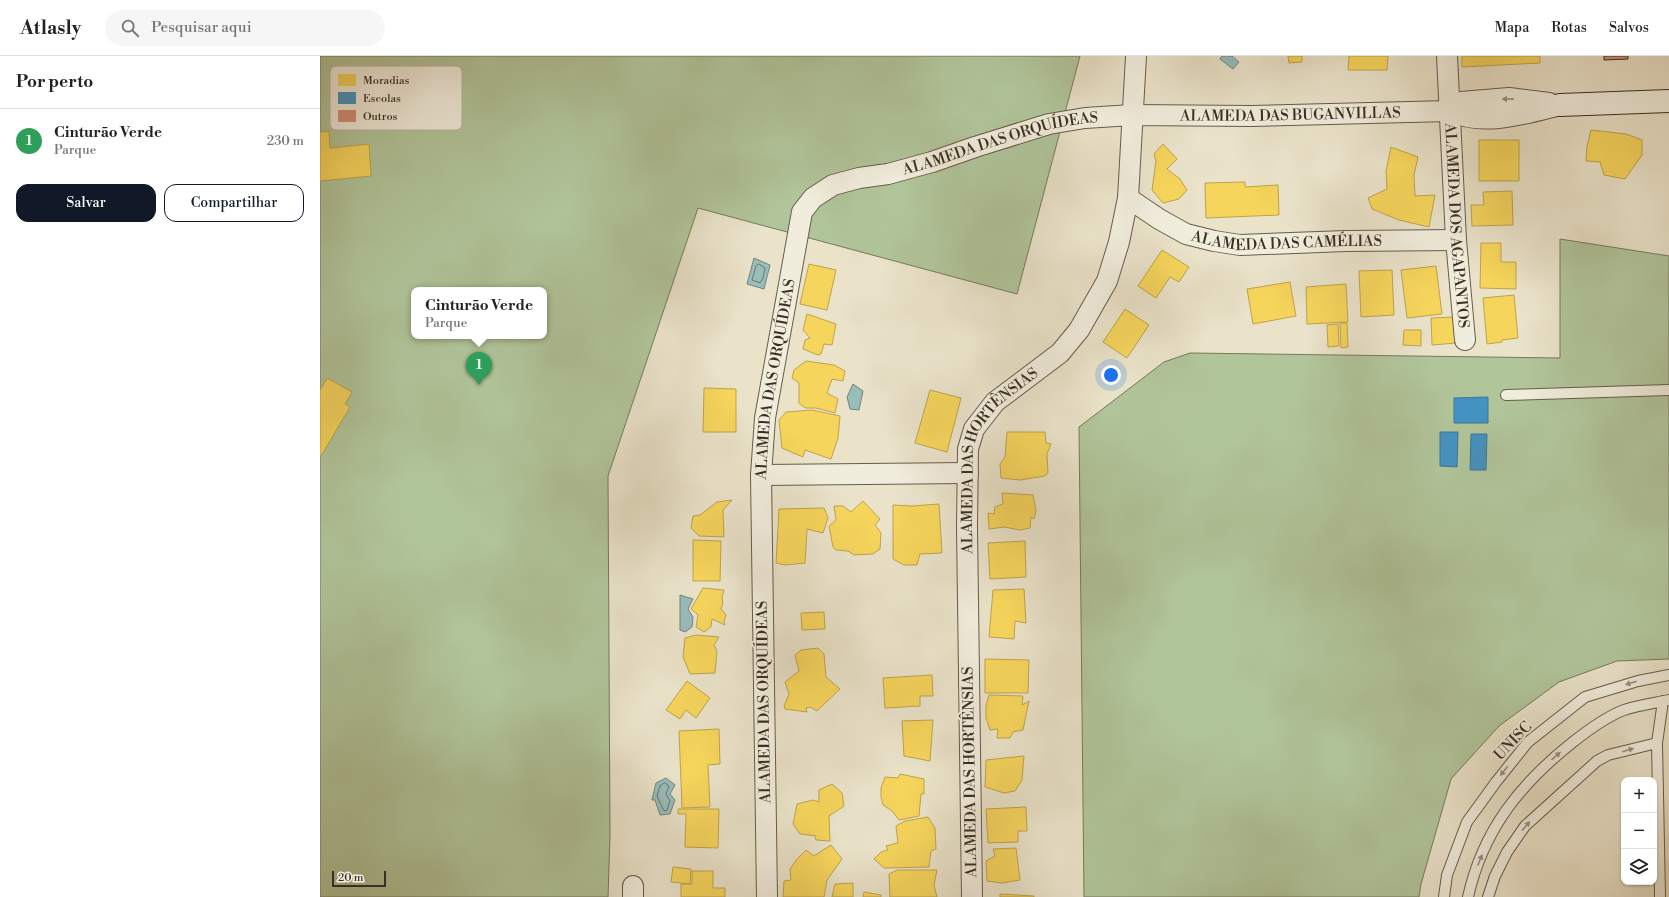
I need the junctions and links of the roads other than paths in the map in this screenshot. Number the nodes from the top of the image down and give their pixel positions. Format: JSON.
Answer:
{"nodes":[{"id":1,"x":1136,"y":56,"type":"edge"},
{"id":2,"x":1447,"y":56,"type":"edge"},
{"id":3,"x":1669,"y":101,"type":"edge"},
{"id":4,"x":1560,"y":105,"type":"joint"},
{"id":5,"x":1449,"y":111,"type":"junction"},
{"id":6,"x":1132,"y":115,"type":"junction"},
{"id":7,"x":1128,"y":198,"type":"junction"},
{"id":8,"x":1456,"y":240,"type":"junction"},
{"id":9,"x":1465,"y":340,"type":"dead end"},
{"id":10,"x":1669,"y":390,"type":"edge"},
{"id":11,"x":1506,"y":395,"type":"dead end"},
{"id":12,"x":968,"y":473,"type":"junction"},
{"id":13,"x":761,"y":475,"type":"junction"},
{"id":14,"x":1669,"y":675,"type":"edge"},
{"id":15,"x":1666,"y":701,"type":"edge"},
{"id":16,"x":1657,"y":742,"type":"junction"},
{"id":17,"x":767,"y":897,"type":"edge"},
{"id":18,"x":972,"y":897,"type":"edge"},
{"id":19,"x":1444,"y":897,"type":"edge"},
{"id":20,"x":1468,"y":897,"type":"edge"},
{"id":21,"x":1488,"y":897,"type":"edge"},
{"id":22,"x":1660,"y":897,"type":"edge"}],
"edges":[{"from":1,"to":6,"type":"street","name":"ALAMEDA DAS HORTÊNSIAS"},
{"from":2,"to":5,"type":"street","name":"ALAMEDA DOS AGAPANTOS"},
{"from":3,"to":4,"type":"street"},
{"from":4,"to":5,"type":"street","name":"ALAMEDA DAS BUGANVILLAS"},
{"from":5,"to":6,"type":"street","name":"ALAMEDA DAS BUGANVILLAS"},
{"from":5,"to":8,"type":"street","name":"ALAMEDA DOS AGAPANTOS"},
{"from":6,"to":7,"type":"street","name":"ALAMEDA DAS HORTÊNSIAS"},
{"from":6,"to":13,"type":"street","name":"ALAMEDA DAS ORQUÍDEAS"},
{"from":7,"to":8,"type":"street","name":"ALAMEDA DAS CAMÉLIAS"},
{"from":7,"to":12,"type":"street","name":"ALAMEDA DAS HORTÊNSIAS"},
{"from":8,"to":9,"type":"street","name":"ALAMEDA DOS AGAPANTOS"},
{"from":10,"to":11,"type":"lane"},
{"from":12,"to":13,"type":"street"},
{"from":12,"to":18,"type":"street","name":"ALAMEDA DAS HORTÊNSIAS"},
{"from":13,"to":17,"type":"street","name":"ALAMEDA DAS ORQUÍDEAS"},
{"from":14,"to":19,"type":"lane","name":"UNISC","one_way":true},
{"from":15,"to":16,"type":"lane"},
{"from":20,"to":15,"type":"lane","one_way":true},
{"from":21,"to":16,"type":"lane","one_way":true},
{"from":16,"to":22,"type":"lane"}]}
